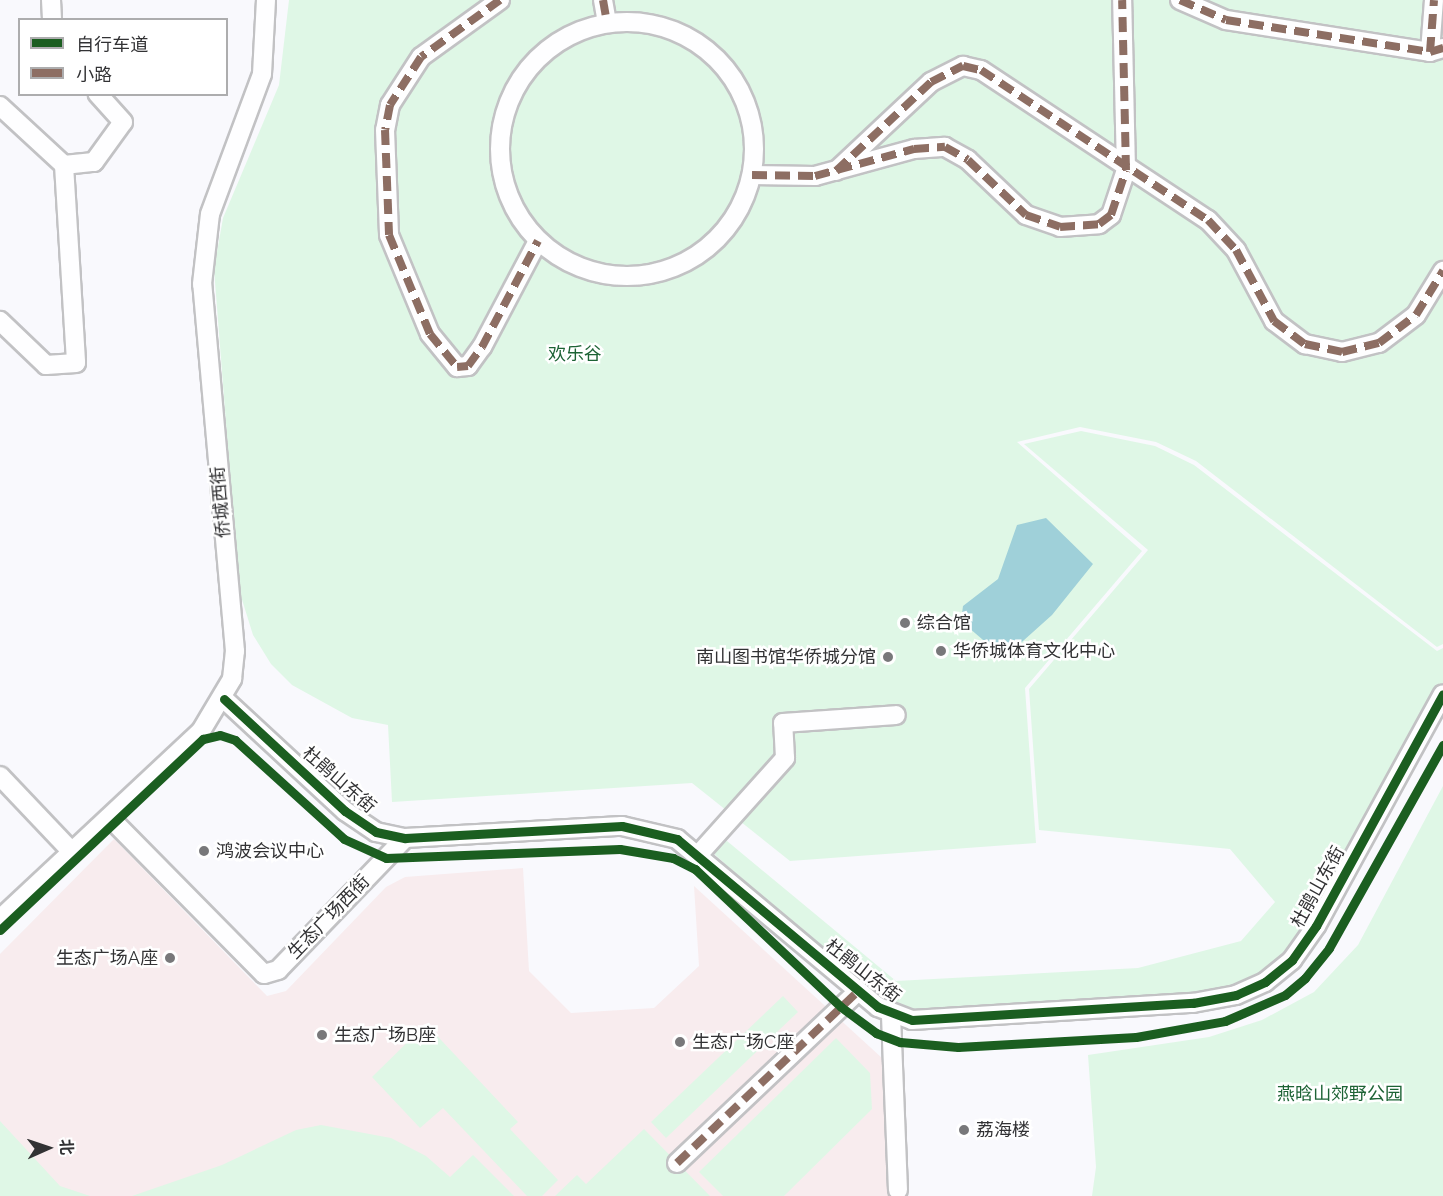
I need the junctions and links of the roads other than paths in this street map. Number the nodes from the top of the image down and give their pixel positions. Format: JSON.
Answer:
{"nodes":[{"id":1,"x":51,"y":0,"type":"edge"},
{"id":2,"x":266,"y":0,"type":"edge"},
{"id":3,"x":500,"y":0,"type":"edge"},
{"id":4,"x":603,"y":0,"type":"edge"},
{"id":5,"x":1122,"y":0,"type":"edge"},
{"id":6,"x":1180,"y":0,"type":"edge"},
{"id":7,"x":1434,"y":0,"type":"edge"},
{"id":8,"x":52,"y":18,"type":"edge"},
{"id":9,"x":607,"y":22,"type":"junction"},
{"id":10,"x":1437,"y":50,"type":"edge"},
{"id":11,"x":100,"y":96,"type":"edge"},
{"id":12,"x":0,"y":106,"type":"edge"},
{"id":13,"x":64,"y":165,"type":"junction"},
{"id":14,"x":1126,"y":170,"type":"junction"},
{"id":15,"x":836,"y":171,"type":"junction"},
{"id":16,"x":752,"y":175,"type":"junction"},
{"id":17,"x":538,"y":241,"type":"junction"},
{"id":18,"x":1443,"y":271,"type":"edge"},
{"id":19,"x":0,"y":321,"type":"edge"},
{"id":20,"x":1443,"y":694,"type":"edge"},
{"id":21,"x":224,"y":699,"type":"junction"},
{"id":22,"x":896,"y":715,"type":"dead end"},
{"id":23,"x":0,"y":776,"type":"edge"},
{"id":24,"x":115,"y":823,"type":"dead end"},
{"id":25,"x":405,"y":838,"type":"junction"},
{"id":26,"x":72,"y":852,"type":"junction"},
{"id":27,"x":699,"y":854,"type":"junction"},
{"id":28,"x":0,"y":919,"type":"edge"},
{"id":29,"x":857,"y":992,"type":"junction"},
{"id":30,"x":891,"y":1016,"type":"junction"},
{"id":31,"x":677,"y":1163,"type":"dead end"},
{"id":32,"x":898,"y":1190,"type":"dead end"}],
"edges":[{"from":1,"to":8,"type":"street"},
{"from":2,"to":21,"type":"street","name":"侨城西街"},
{"from":3,"to":17,"type":"street"},
{"from":4,"to":9,"type":"street"},
{"from":5,"to":14,"type":"street"},
{"from":6,"to":10,"type":"street"},
{"from":7,"to":10,"type":"street"},
{"from":9,"to":16,"type":"street"},
{"from":9,"to":17,"type":"street"},
{"from":11,"to":13,"type":"street"},
{"from":12,"to":13,"type":"street"},
{"from":13,"to":19,"type":"street"},
{"from":14,"to":15,"type":"street"},
{"from":14,"to":15,"type":"street"},
{"from":14,"to":18,"type":"street"},
{"from":15,"to":16,"type":"street"},
{"from":16,"to":17,"type":"street"},
{"from":20,"to":30,"type":"street","name":"杜鹃山东街"},
{"from":21,"to":25,"type":"street","name":"杜鹃山东街"},
{"from":21,"to":26,"type":"street","name":"侨城西街"},
{"from":22,"to":27,"type":"street"},
{"from":23,"to":26,"type":"street"},
{"from":24,"to":25,"type":"street","name":"生态广场西街"},
{"from":25,"to":27,"type":"street","name":"杜鹃山东街"},
{"from":26,"to":28,"type":"street","name":"侨城西街"},
{"from":27,"to":29,"type":"street","name":"杜鹃山东街"},
{"from":29,"to":30,"type":"street","name":"杜鹃山东街"},
{"from":29,"to":31,"type":"street"},
{"from":30,"to":32,"type":"street"}]}
